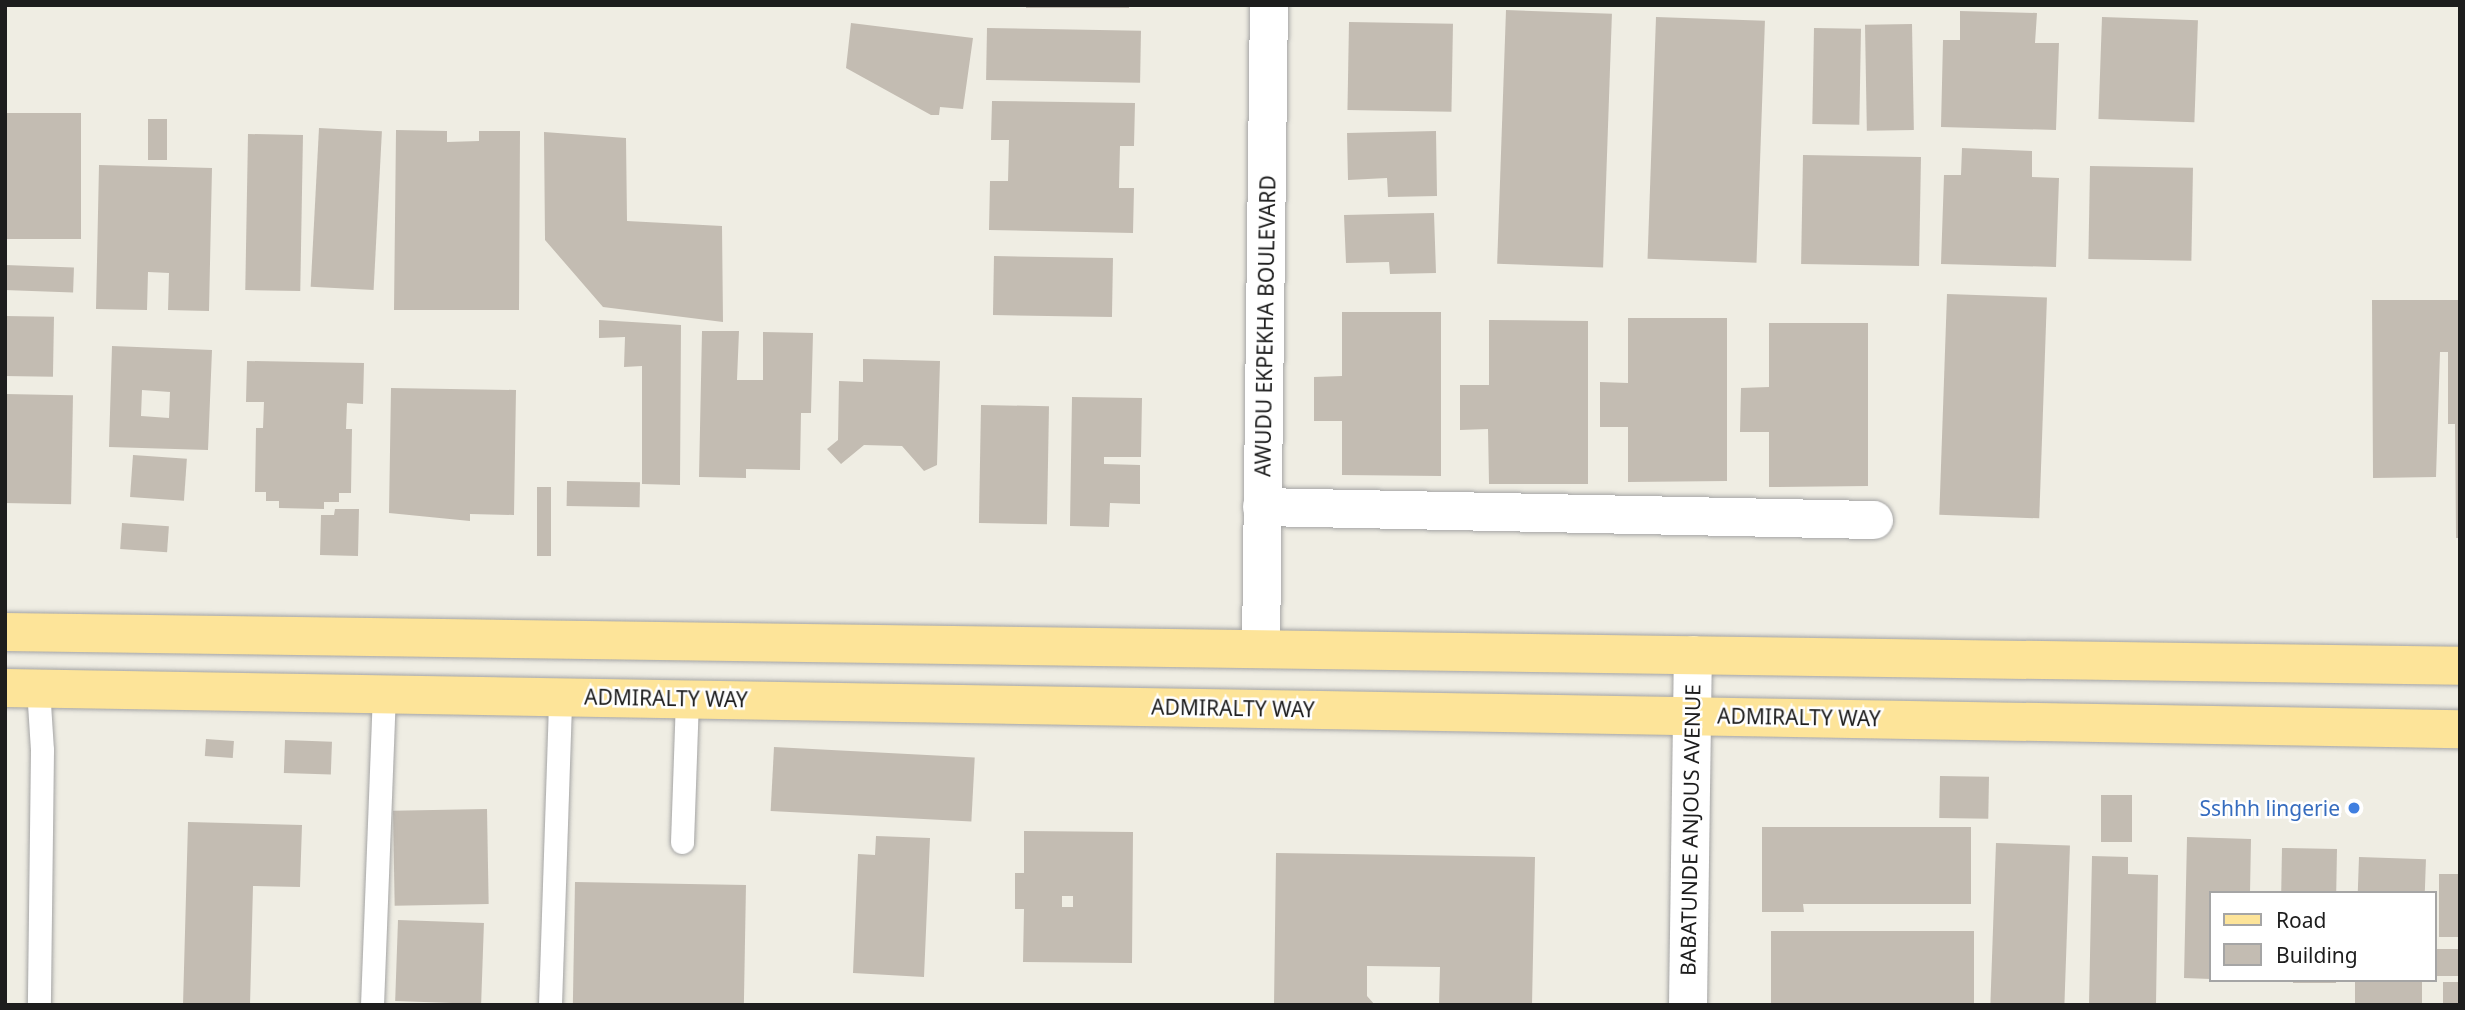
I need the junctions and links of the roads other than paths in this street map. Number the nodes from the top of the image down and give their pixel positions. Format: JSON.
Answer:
{"nodes":[{"id":1,"x":1269,"y":5,"type":"edge"},
{"id":2,"x":1262,"y":506,"type":"junction"},
{"id":3,"x":1874,"y":520,"type":"dead end"},
{"id":4,"x":5,"y":632,"type":"edge"},
{"id":5,"x":1261,"y":648,"type":"junction"},
{"id":6,"x":1693,"y":655,"type":"junction"},
{"id":7,"x":2460,"y":666,"type":"edge"},
{"id":8,"x":22,"y":688,"type":"edge"},
{"id":9,"x":384,"y":694,"type":"junction"},
{"id":10,"x":560,"y":696,"type":"junction"},
{"id":11,"x":687,"y":699,"type":"junction"},
{"id":12,"x":1691,"y":716,"type":"junction"},
{"id":13,"x":2460,"y":729,"type":"edge"},
{"id":14,"x":682,"y":842,"type":"dead end"},
{"id":15,"x":40,"y":1005,"type":"edge"},
{"id":16,"x":372,"y":1005,"type":"edge"},
{"id":17,"x":550,"y":1005,"type":"edge"},
{"id":18,"x":1688,"y":1005,"type":"edge"}],
"edges":[{"from":1,"to":2,"type":"street","name":"AWUDU EKPEKHA BOULEVARD"},
{"from":2,"to":3,"type":"street"},
{"from":2,"to":5,"type":"street","name":"AWUDU EKPEKHA BOULEVARD"},
{"from":4,"to":5,"type":"main road"},
{"from":5,"to":6,"type":"main road"},
{"from":6,"to":7,"type":"main road"},
{"from":6,"to":12,"type":"street","name":"BABATUNDE ANJOUS AVENUE"},
{"from":8,"to":9,"type":"main road","name":"ADMIRALTY WAY"},
{"from":8,"to":15,"type":"lane"},
{"from":9,"to":10,"type":"main road","name":"ADMIRALTY WAY"},
{"from":9,"to":16,"type":"lane"},
{"from":10,"to":11,"type":"main road","name":"ADMIRALTY WAY"},
{"from":10,"to":17,"type":"lane"},
{"from":11,"to":12,"type":"main road","name":"ADMIRALTY WAY"},
{"from":11,"to":14,"type":"lane"},
{"from":12,"to":13,"type":"main road","name":"ADMIRALTY WAY"},
{"from":12,"to":18,"type":"street","name":"BABATUNDE ANJOUS AVENUE"}]}
